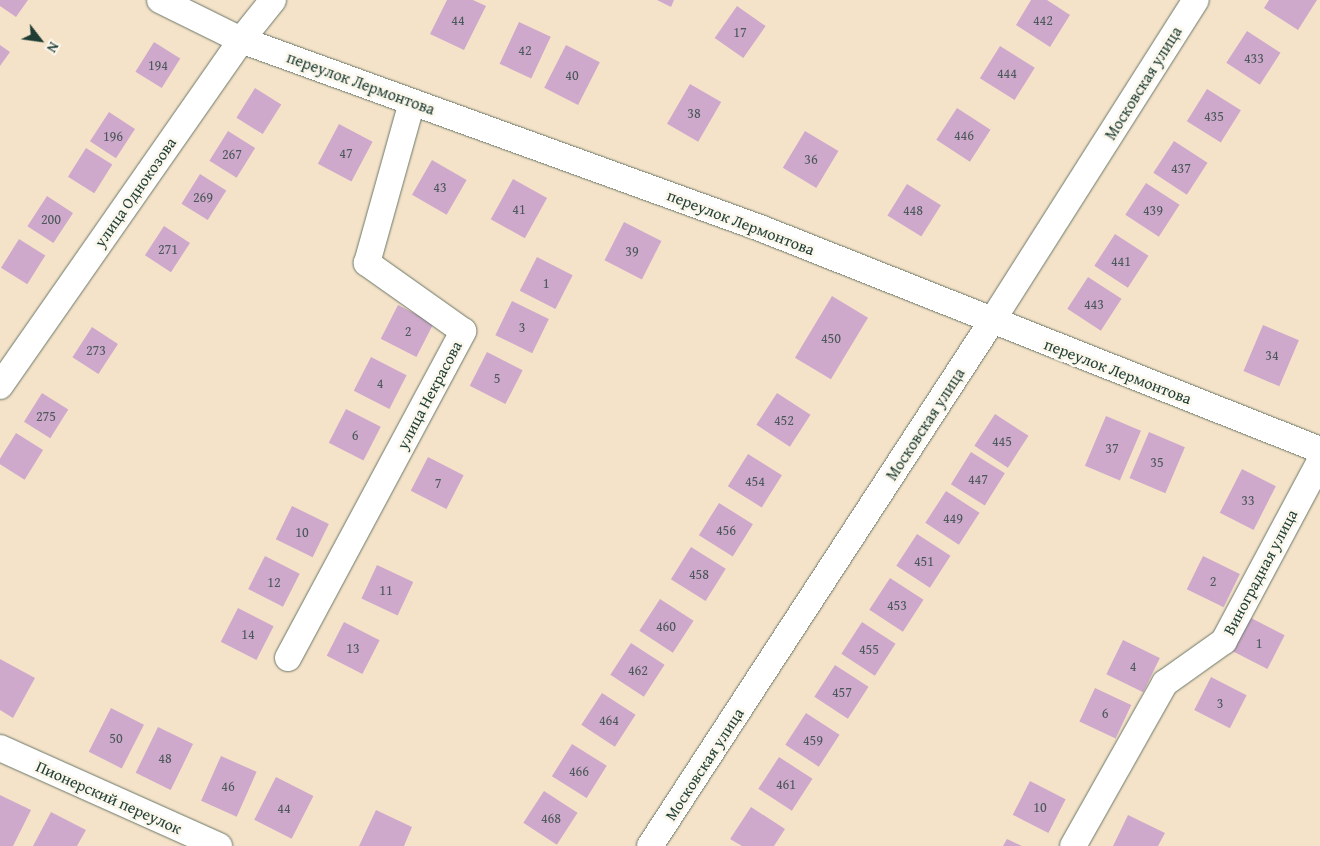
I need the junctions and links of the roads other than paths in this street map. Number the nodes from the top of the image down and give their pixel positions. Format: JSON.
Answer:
{"nodes":[{"id":1,"x":160,"y":0,"type":"edge"},
{"id":2,"x":274,"y":0,"type":"edge"},
{"id":3,"x":1196,"y":0,"type":"edge"},
{"id":4,"x":241,"y":40,"type":"junction"},
{"id":5,"x":412,"y":102,"type":"junction"},
{"id":6,"x":992,"y":322,"type":"junction"},
{"id":7,"x":0,"y":386,"type":"edge"},
{"id":8,"x":1320,"y":450,"type":"edge"},
{"id":9,"x":1320,"y":461,"type":"edge"},
{"id":10,"x":288,"y":658,"type":"dead end"},
{"id":11,"x":0,"y":748,"type":"edge"},
{"id":12,"x":219,"y":846,"type":"edge"},
{"id":13,"x":650,"y":846,"type":"edge"},
{"id":14,"x":1074,"y":846,"type":"edge"}],
"edges":[{"from":1,"to":4,"type":"street","name":"переулок Лермонтова"},
{"from":2,"to":4,"type":"street","name":"улица Однокозова"},
{"from":3,"to":6,"type":"street","name":"Московская улица"},
{"from":4,"to":5,"type":"street","name":"переулок Лермонтова"},
{"from":4,"to":7,"type":"street","name":"улица Однокозова"},
{"from":5,"to":6,"type":"street","name":"переулок Лермонтова"},
{"from":5,"to":10,"type":"street","name":"улица Некрасова"},
{"from":6,"to":8,"type":"street","name":"переулок Лермонтова"},
{"from":6,"to":13,"type":"street","name":"Московская улица"},
{"from":9,"to":14,"type":"street","name":"Виноградная улица"},
{"from":11,"to":12,"type":"street","name":"Пионерский переулок"}]}
